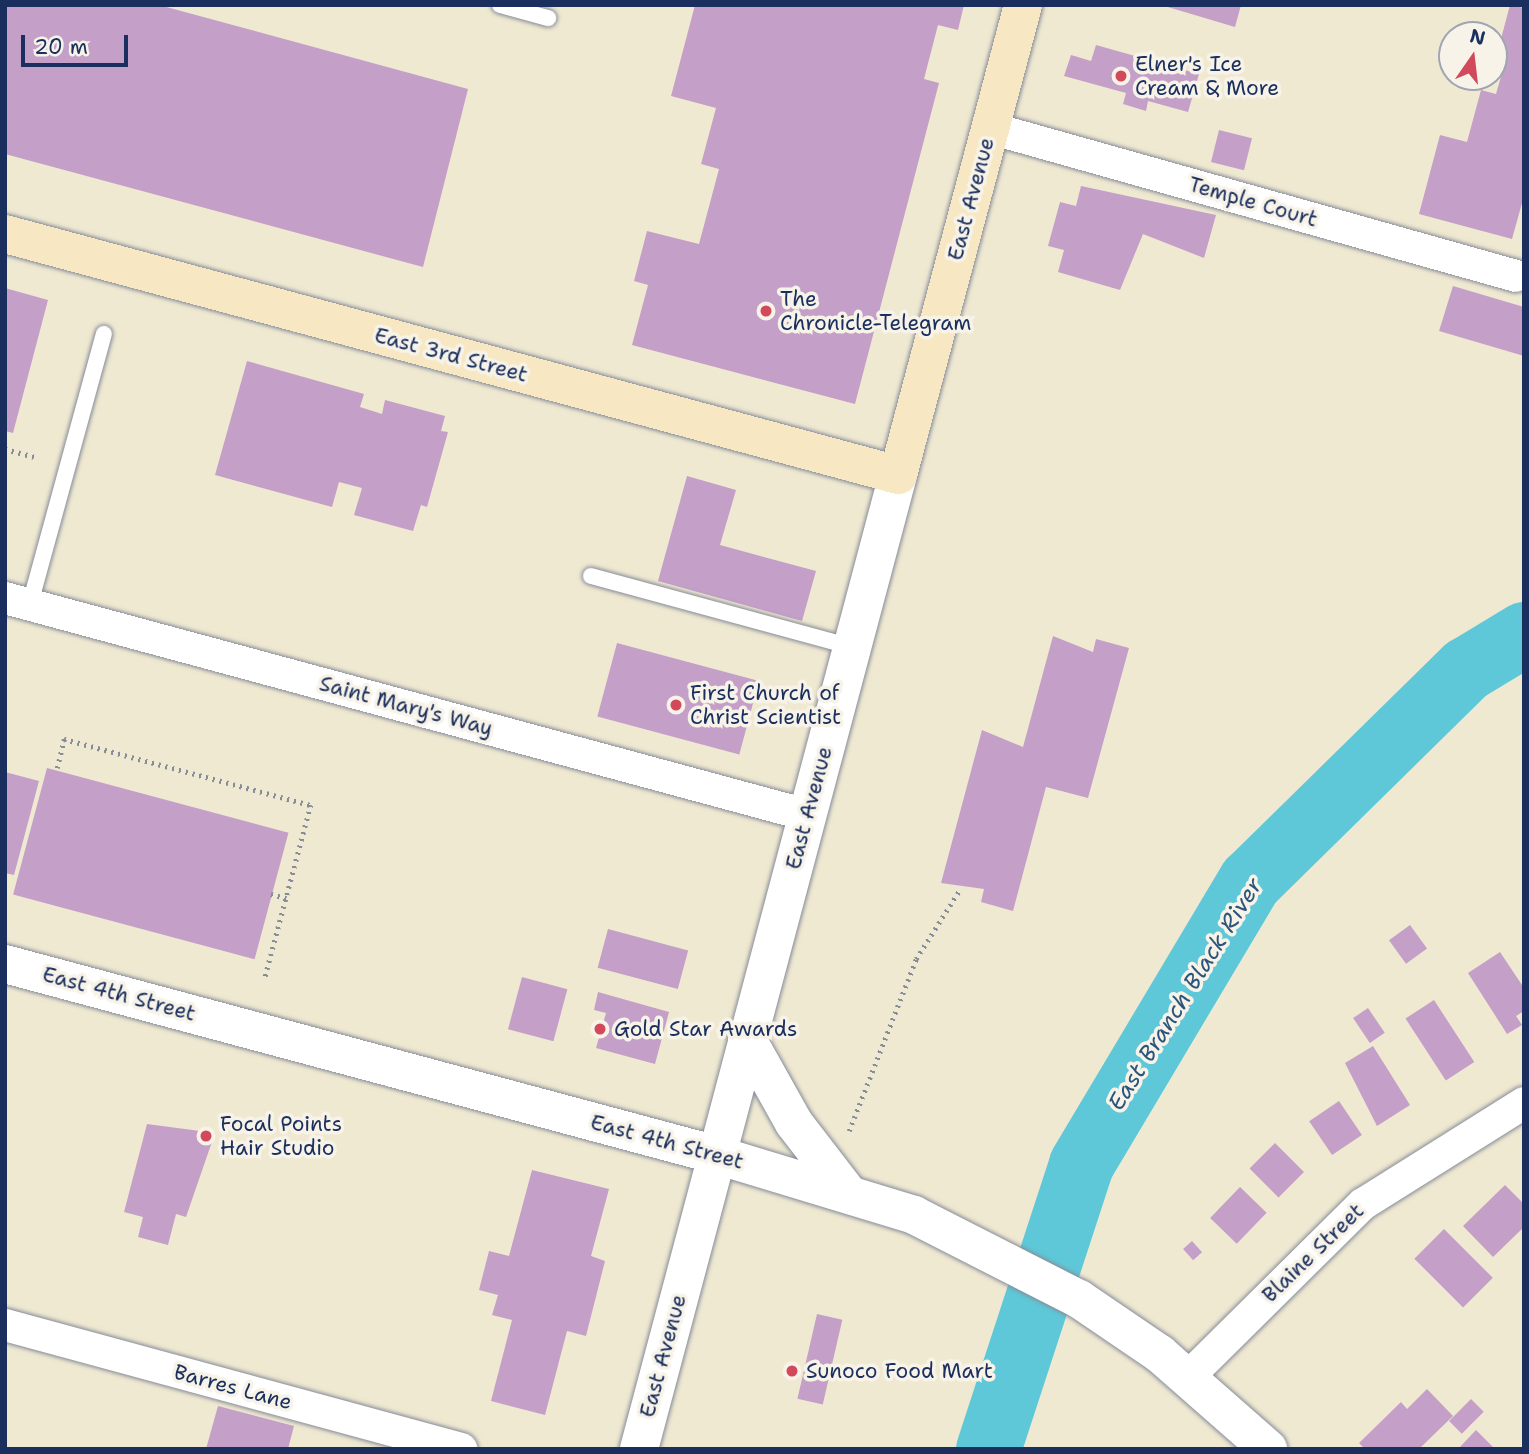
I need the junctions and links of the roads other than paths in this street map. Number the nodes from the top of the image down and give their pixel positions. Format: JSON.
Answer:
{"nodes":[{"id":1,"x":500,"y":5,"type":"edge"},
{"id":2,"x":1023,"y":5,"type":"edge"},
{"id":3,"x":548,"y":18,"type":"dead end"},
{"id":4,"x":990,"y":128,"type":"junction"},
{"id":5,"x":5,"y":234,"type":"edge"},
{"id":6,"x":1516,"y":276,"type":"dead end"},
{"id":7,"x":104,"y":334,"type":"dead end"},
{"id":8,"x":898,"y":475,"type":"junction"},
{"id":9,"x":591,"y":576,"type":"dead end"},
{"id":10,"x":18,"y":601,"type":"edge"},
{"id":11,"x":852,"y":647,"type":"junction"},
{"id":12,"x":807,"y":815,"type":"junction"},
{"id":13,"x":5,"y":964,"type":"edge"},
{"id":14,"x":747,"y":1039,"type":"junction"},
{"id":15,"x":1521,"y":1108,"type":"edge"},
{"id":16,"x":717,"y":1155,"type":"junction"},
{"id":17,"x":856,"y":1195,"type":"junction"},
{"id":18,"x":5,"y":1325,"type":"edge"},
{"id":19,"x":1174,"y":1365,"type":"junction"},
{"id":20,"x":461,"y":1449,"type":"edge"},
{"id":21,"x":639,"y":1449,"type":"edge"},
{"id":22,"x":1268,"y":1449,"type":"edge"}],
"edges":[{"from":1,"to":3,"type":"lane"},
{"from":2,"to":4,"type":"main road","name":"East Avenue"},
{"from":4,"to":6,"type":"street","name":"Temple Court"},
{"from":4,"to":8,"type":"main road","name":"East Avenue"},
{"from":5,"to":8,"type":"main road","name":"East 3rd Street"},
{"from":7,"to":10,"type":"lane"},
{"from":8,"to":11,"type":"street","name":"East Avenue"},
{"from":9,"to":11,"type":"lane"},
{"from":10,"to":12,"type":"street","name":"Saint Mary's Way"},
{"from":11,"to":12,"type":"street","name":"East Avenue"},
{"from":12,"to":14,"type":"street","name":"East Avenue"},
{"from":13,"to":16,"type":"street","name":"East 4th Street"},
{"from":14,"to":16,"type":"street","name":"East Avenue"},
{"from":14,"to":17,"type":"street"},
{"from":15,"to":19,"type":"street","name":"Blaine Street"},
{"from":16,"to":17,"type":"street","name":"East 4th Street"},
{"from":16,"to":21,"type":"street","name":"East Avenue"},
{"from":17,"to":19,"type":"street","name":"East 4th Street"},
{"from":18,"to":20,"type":"street","name":"Barres Lane"},
{"from":19,"to":22,"type":"street","name":"East 4th Street"}]}
